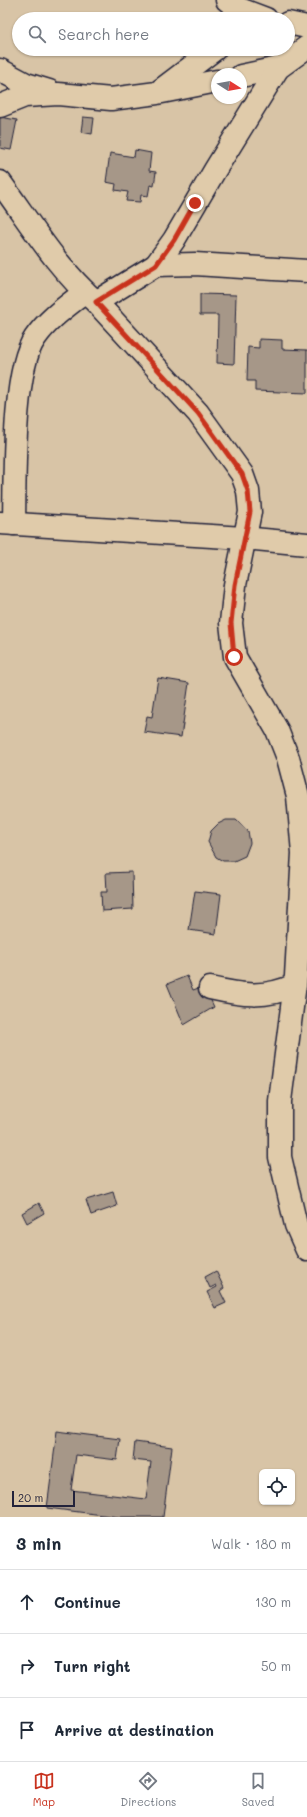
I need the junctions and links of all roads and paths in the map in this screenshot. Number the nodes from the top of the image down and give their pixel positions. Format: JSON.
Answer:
{"nodes":[{"id":1,"x":227,"y":0,"type":"edge"},
{"id":2,"x":245,"y":12,"type":"edge"},
{"id":3,"x":295,"y":24,"type":"edge"},
{"id":4,"x":307,"y":27,"type":"edge"},
{"id":5,"x":307,"y":47,"type":"edge"},
{"id":6,"x":206,"y":56,"type":"edge"},
{"id":7,"x":295,"y":56,"type":"edge"},
{"id":8,"x":295,"y":56,"type":"edge"},
{"id":9,"x":278,"y":68,"type":"junction"},
{"id":10,"x":0,"y":70,"type":"edge"},
{"id":11,"x":247,"y":75,"type":"edge"},
{"id":12,"x":211,"y":82,"type":"edge"},
{"id":13,"x":157,"y":93,"type":"junction"},
{"id":14,"x":58,"y":94,"type":"junction"},
{"id":15,"x":0,"y":106,"type":"edge"},
{"id":16,"x":0,"y":182,"type":"edge"},
{"id":17,"x":156,"y":265,"type":"junction"},
{"id":18,"x":307,"y":271,"type":"edge"},
{"id":19,"x":90,"y":297,"type":"junction"},
{"id":20,"x":7,"y":524,"type":"edge"},
{"id":21,"x":244,"y":538,"type":"junction"},
{"id":22,"x":307,"y":544,"type":"edge"},
{"id":23,"x":295,"y":985,"type":"junction"},
{"id":24,"x":210,"y":988,"type":"dead end"},
{"id":25,"x":307,"y":1250,"type":"edge"}],
"edges":[{"from":1,"to":2,"type":"street"},
{"from":3,"to":4,"type":"street"},
{"from":5,"to":7,"type":"street"},
{"from":6,"to":13,"type":"street"},
{"from":8,"to":9,"type":"street"},
{"from":9,"to":11,"type":"street"},
{"from":9,"to":17,"type":"street"},
{"from":10,"to":14,"type":"street"},
{"from":12,"to":13,"type":"street"},
{"from":13,"to":14,"type":"street"},
{"from":14,"to":15,"type":"street"},
{"from":16,"to":19,"type":"street"},
{"from":17,"to":18,"type":"street"},
{"from":17,"to":19,"type":"street"},
{"from":19,"to":20,"type":"street"},
{"from":19,"to":21,"type":"street"},
{"from":20,"to":21,"type":"street"},
{"from":21,"to":22,"type":"street"},
{"from":21,"to":23,"type":"street"},
{"from":23,"to":24,"type":"street"},
{"from":23,"to":25,"type":"street"}]}
